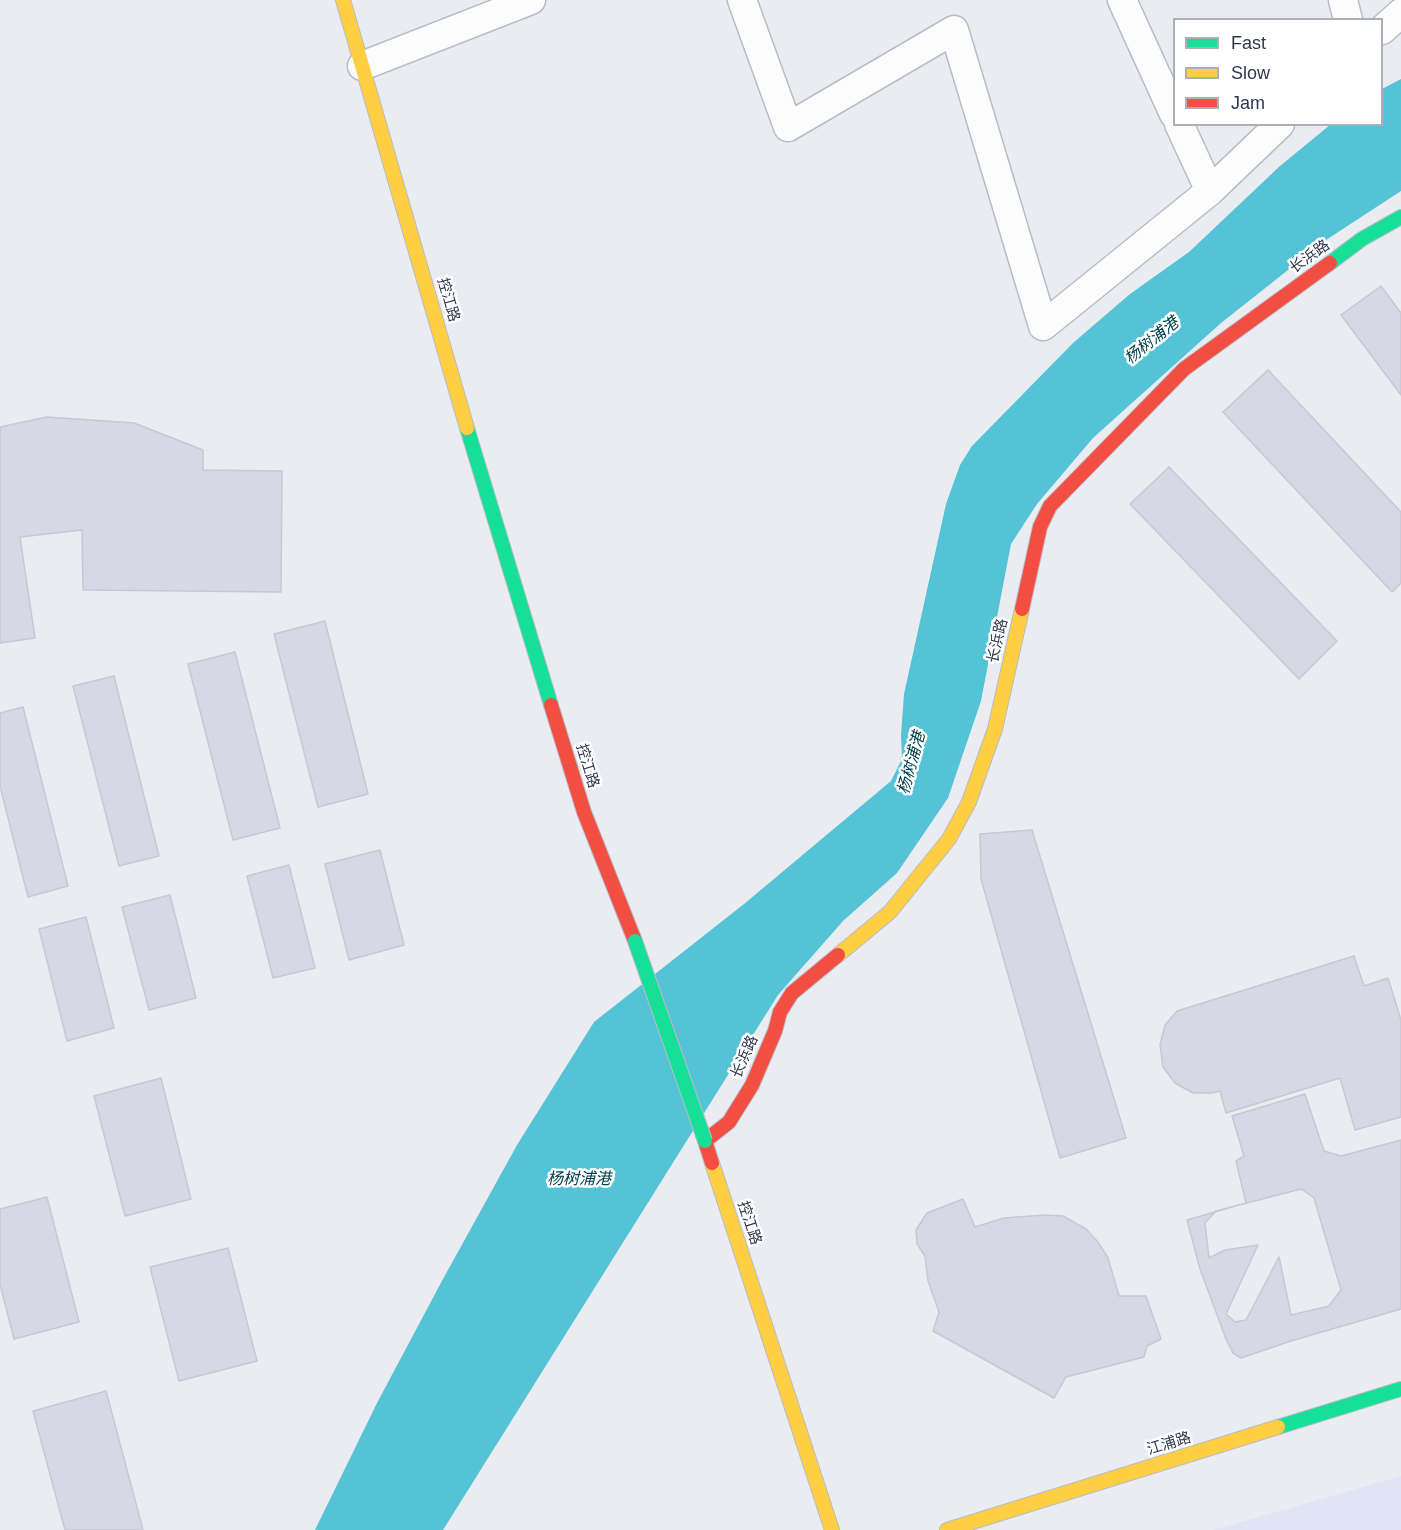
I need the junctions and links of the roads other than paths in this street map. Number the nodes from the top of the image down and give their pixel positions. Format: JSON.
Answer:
{"nodes":[{"id":1,"x":343,"y":0,"type":"edge"},
{"id":2,"x":531,"y":0,"type":"edge"},
{"id":3,"x":742,"y":0,"type":"edge"},
{"id":4,"x":1122,"y":0,"type":"edge"},
{"id":5,"x":1343,"y":0,"type":"edge"},
{"id":6,"x":1401,"y":13,"type":"edge"},
{"id":7,"x":1348,"y":18,"type":"edge"},
{"id":8,"x":1383,"y":29,"type":"edge"},
{"id":9,"x":362,"y":66,"type":"junction"},
{"id":10,"x":1173,"y":112,"type":"edge"},
{"id":11,"x":1180,"y":126,"type":"edge"},
{"id":12,"x":1278,"y":126,"type":"edge"},
{"id":13,"x":1210,"y":191,"type":"junction"},
{"id":14,"x":1401,"y":217,"type":"edge"},
{"id":15,"x":705,"y":1141,"type":"junction"},
{"id":16,"x":1401,"y":1389,"type":"edge"},
{"id":17,"x":832,"y":1530,"type":"edge"},
{"id":18,"x":947,"y":1530,"type":"edge"}],
"edges":[{"from":1,"to":9,"type":"main road","name":"控江路"},
{"from":2,"to":9,"type":"street"},
{"from":3,"to":13,"type":"street"},
{"from":4,"to":10,"type":"street"},
{"from":5,"to":7,"type":"street"},
{"from":6,"to":8,"type":"street"},
{"from":9,"to":15,"type":"main road","name":"控江路","bridge":true},
{"from":11,"to":13,"type":"street"},
{"from":12,"to":13,"type":"street"},
{"from":14,"to":15,"type":"main road","name":"长浜路"},
{"from":15,"to":17,"type":"main road","name":"控江路"},
{"from":16,"to":18,"type":"main road","name":"江浦路"}]}
